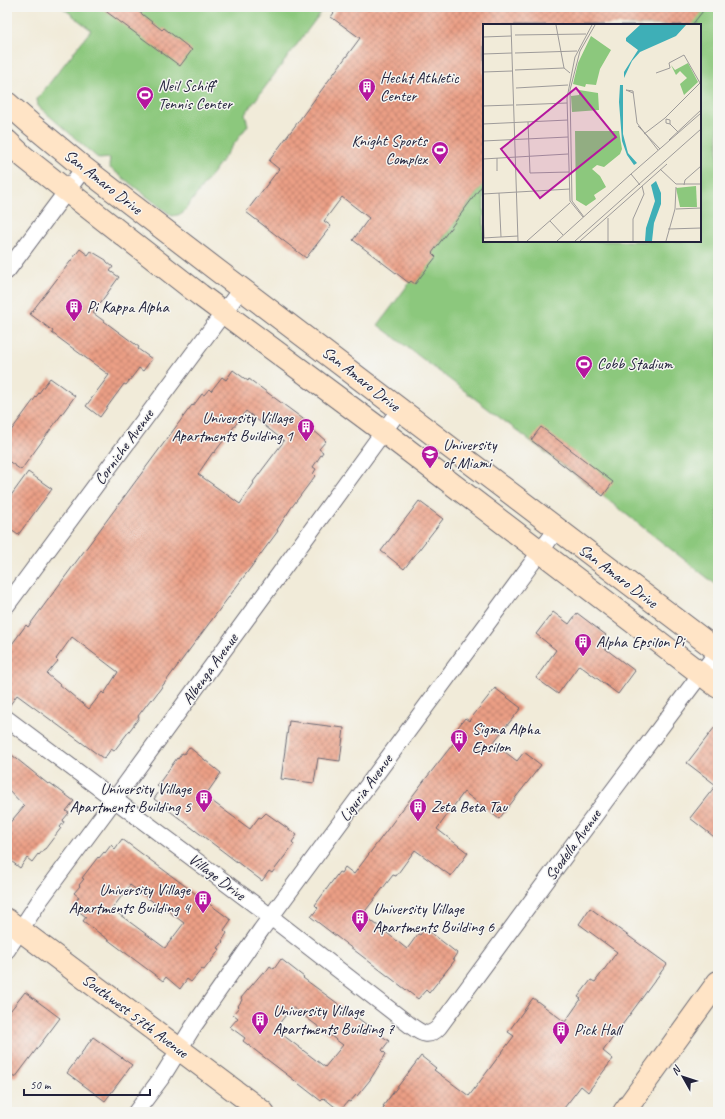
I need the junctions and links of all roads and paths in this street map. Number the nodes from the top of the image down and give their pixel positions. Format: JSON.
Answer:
{"nodes":[{"id":1,"x":7,"y":103,"type":"edge"},
{"id":2,"x":7,"y":141,"type":"edge"},
{"id":3,"x":84,"y":168,"type":"junction"},
{"id":4,"x":67,"y":191,"type":"junction"},
{"id":5,"x":7,"y":271,"type":"edge"},
{"id":6,"x":241,"y":289,"type":"junction"},
{"id":7,"x":223,"y":313,"type":"junction"},
{"id":8,"x":400,"y":409,"type":"junction"},
{"id":9,"x":384,"y":432,"type":"junction"},
{"id":10,"x":556,"y":529,"type":"junction"},
{"id":11,"x":540,"y":552,"type":"junction"},
{"id":12,"x":7,"y":605,"type":"edge"},
{"id":13,"x":718,"y":651,"type":"edge"},
{"id":14,"x":701,"y":673,"type":"junction"},
{"id":15,"x":718,"y":686,"type":"edge"},
{"id":16,"x":7,"y":719,"type":"edge"},
{"id":17,"x":114,"y":800,"type":"junction"},
{"id":18,"x":270,"y":917,"type":"junction"},
{"id":19,"x":13,"y":924,"type":"edge"},
{"id":20,"x":7,"y":950,"type":"edge"},
{"id":21,"x":718,"y":982,"type":"edge"},
{"id":22,"x":426,"y":1034,"type":"joint"},
{"id":23,"x":178,"y":1049,"type":"junction"},
{"id":24,"x":136,"y":1112,"type":"edge"},
{"id":25,"x":263,"y":1112,"type":"edge"},
{"id":26,"x":624,"y":1112,"type":"edge"}],
"edges":[{"from":1,"to":3,"type":"street","name":"San Amaro Drive"},
{"from":2,"to":4,"type":"street","name":"San Amaro Drive"},
{"from":3,"to":4,"type":"street"},
{"from":3,"to":6,"type":"street","name":"San Amaro Drive"},
{"from":4,"to":5,"type":"street"},
{"from":4,"to":7,"type":"street","name":"San Amaro Drive"},
{"from":6,"to":7,"type":"street","name":"Corniche Avenue"},
{"from":6,"to":8,"type":"street","name":"San Amaro Drive"},
{"from":7,"to":9,"type":"street","name":"San Amaro Drive"},
{"from":7,"to":12,"type":"street","name":"Corniche Avenue"},
{"from":8,"to":9,"type":"street","name":"Albenga Avenue"},
{"from":8,"to":10,"type":"street","name":"San Amaro Drive"},
{"from":9,"to":11,"type":"street","name":"San Amaro Drive"},
{"from":9,"to":17,"type":"street","name":"Albenga Avenue"},
{"from":10,"to":11,"type":"street","name":"Liguria Avenue"},
{"from":10,"to":13,"type":"street","name":"San Amaro Drive"},
{"from":11,"to":14,"type":"street","name":"San Amaro Drive"},
{"from":11,"to":18,"type":"street","name":"Liguria Avenue"},
{"from":13,"to":14,"type":"street","name":"Scodella Avenue"},
{"from":14,"to":15,"type":"street","name":"San Amaro Drive"},
{"from":14,"to":22,"type":"street","name":"Scodella Avenue"},
{"from":16,"to":17,"type":"street","name":"Village Drive"},
{"from":17,"to":18,"type":"street","name":"Village Drive"},
{"from":17,"to":19,"type":"street","name":"Albenga Avenue"},
{"from":18,"to":22,"type":"street","name":"Village Drive"},
{"from":18,"to":23,"type":"street","name":"Liguria Avenue"},
{"from":19,"to":20,"type":"street","name":"Albenga Avenue"},
{"from":19,"to":23,"type":"street","name":"Southwest 57th Avenue"},
{"from":21,"to":26,"type":"street"},
{"from":23,"to":24,"type":"street","name":"Liguria Avenue"},
{"from":23,"to":25,"type":"street","name":"Southwest 57th Avenue"}]}
